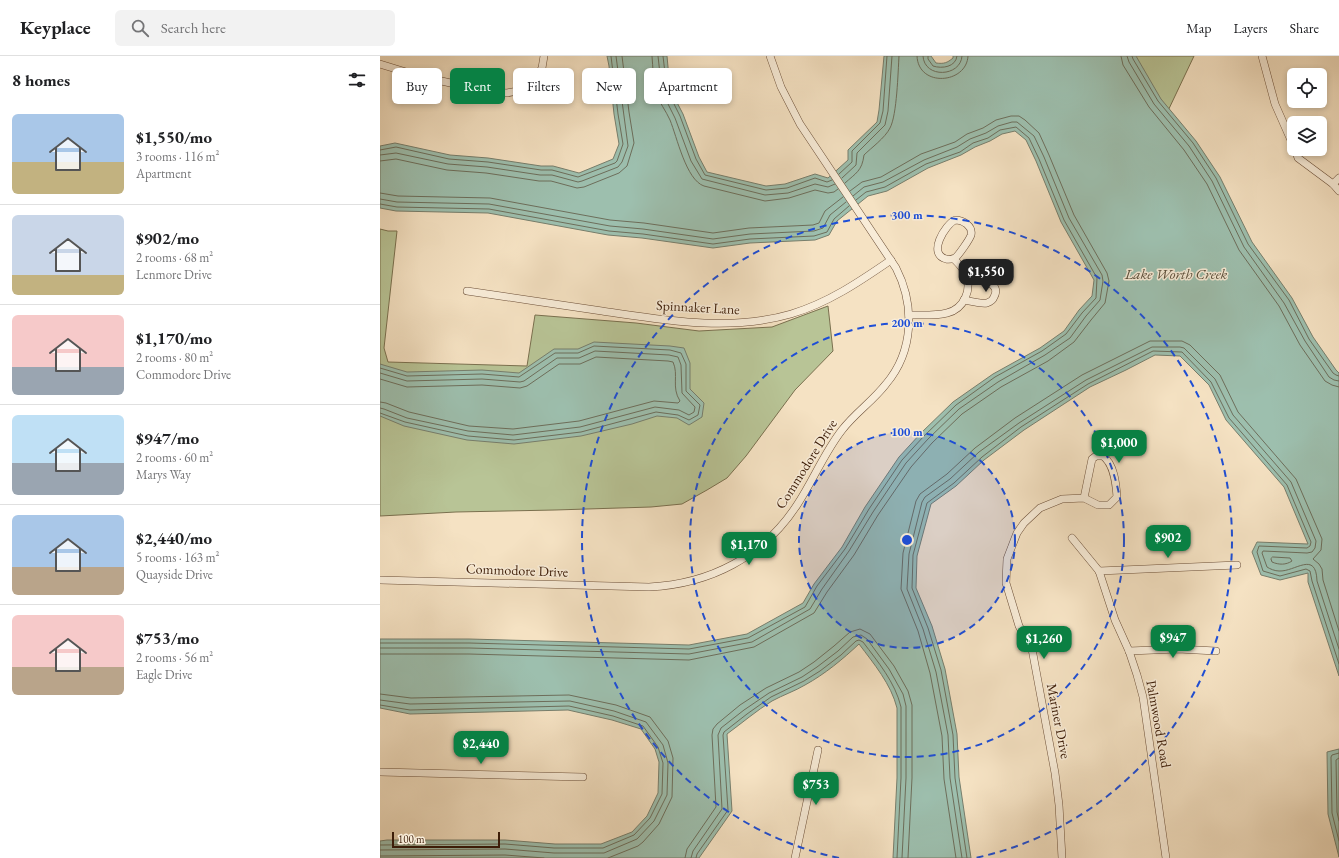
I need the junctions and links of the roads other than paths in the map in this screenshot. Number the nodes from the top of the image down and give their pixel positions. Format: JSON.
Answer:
{"nodes":[{"id":1,"x":544,"y":56,"type":"edge"},
{"id":2,"x":770,"y":56,"type":"edge"},
{"id":3,"x":1262,"y":56,"type":"edge"},
{"id":4,"x":380,"y":64,"type":"edge"},
{"id":5,"x":1287,"y":132,"type":"edge"},
{"id":6,"x":1297,"y":156,"type":"edge"},
{"id":7,"x":1339,"y":178,"type":"edge"},
{"id":8,"x":1333,"y":184,"type":"junction"},
{"id":9,"x":1339,"y":191,"type":"edge"},
{"id":10,"x":954,"y":259,"type":"junction"},
{"id":11,"x":891,"y":260,"type":"junction"},
{"id":12,"x":967,"y":279,"type":"junction"},
{"id":13,"x":467,"y":291,"type":"dead end"},
{"id":14,"x":964,"y":300,"type":"junction"},
{"id":15,"x":909,"y":315,"type":"junction"},
{"id":16,"x":1084,"y":498,"type":"junction"},
{"id":17,"x":1072,"y":538,"type":"dead end"},
{"id":18,"x":1237,"y":565,"type":"dead end"},
{"id":19,"x":1099,"y":571,"type":"junction"},
{"id":20,"x":380,"y":580,"type":"edge"},
{"id":21,"x":1129,"y":651,"type":"junction"},
{"id":22,"x":1216,"y":651,"type":"dead end"},
{"id":23,"x":818,"y":750,"type":"dead end"},
{"id":24,"x":380,"y":772,"type":"edge"},
{"id":25,"x":583,"y":777,"type":"dead end"},
{"id":26,"x":795,"y":858,"type":"edge"},
{"id":27,"x":1062,"y":858,"type":"edge"},
{"id":28,"x":1166,"y":858,"type":"edge"}],
"edges":[{"from":1,"to":4,"type":"street"},
{"from":2,"to":11,"type":"street"},
{"from":3,"to":5,"type":"street"},
{"from":6,"to":8,"type":"street"},
{"from":7,"to":8,"type":"street"},
{"from":8,"to":9,"type":"street"},
{"from":10,"to":10,"type":"street"},
{"from":10,"to":12,"type":"street"},
{"from":11,"to":13,"type":"street","name":"Spinnaker Lane"},
{"from":11,"to":15,"type":"street","name":"Commodore Drive"},
{"from":12,"to":14,"type":"street"},
{"from":12,"to":14,"type":"street"},
{"from":14,"to":15,"type":"street"},
{"from":15,"to":20,"type":"street","name":"Commodore Drive"},
{"from":16,"to":16,"type":"street","name":"Mariner Drive"},
{"from":16,"to":27,"type":"street","name":"Mariner Drive"},
{"from":17,"to":19,"type":"street","name":"Palmwood Road"},
{"from":18,"to":19,"type":"street"},
{"from":19,"to":21,"type":"street","name":"Palmwood Road"},
{"from":21,"to":22,"type":"street"},
{"from":21,"to":28,"type":"street","name":"Palmwood Road"},
{"from":23,"to":26,"type":"street"},
{"from":24,"to":25,"type":"street"}]}
